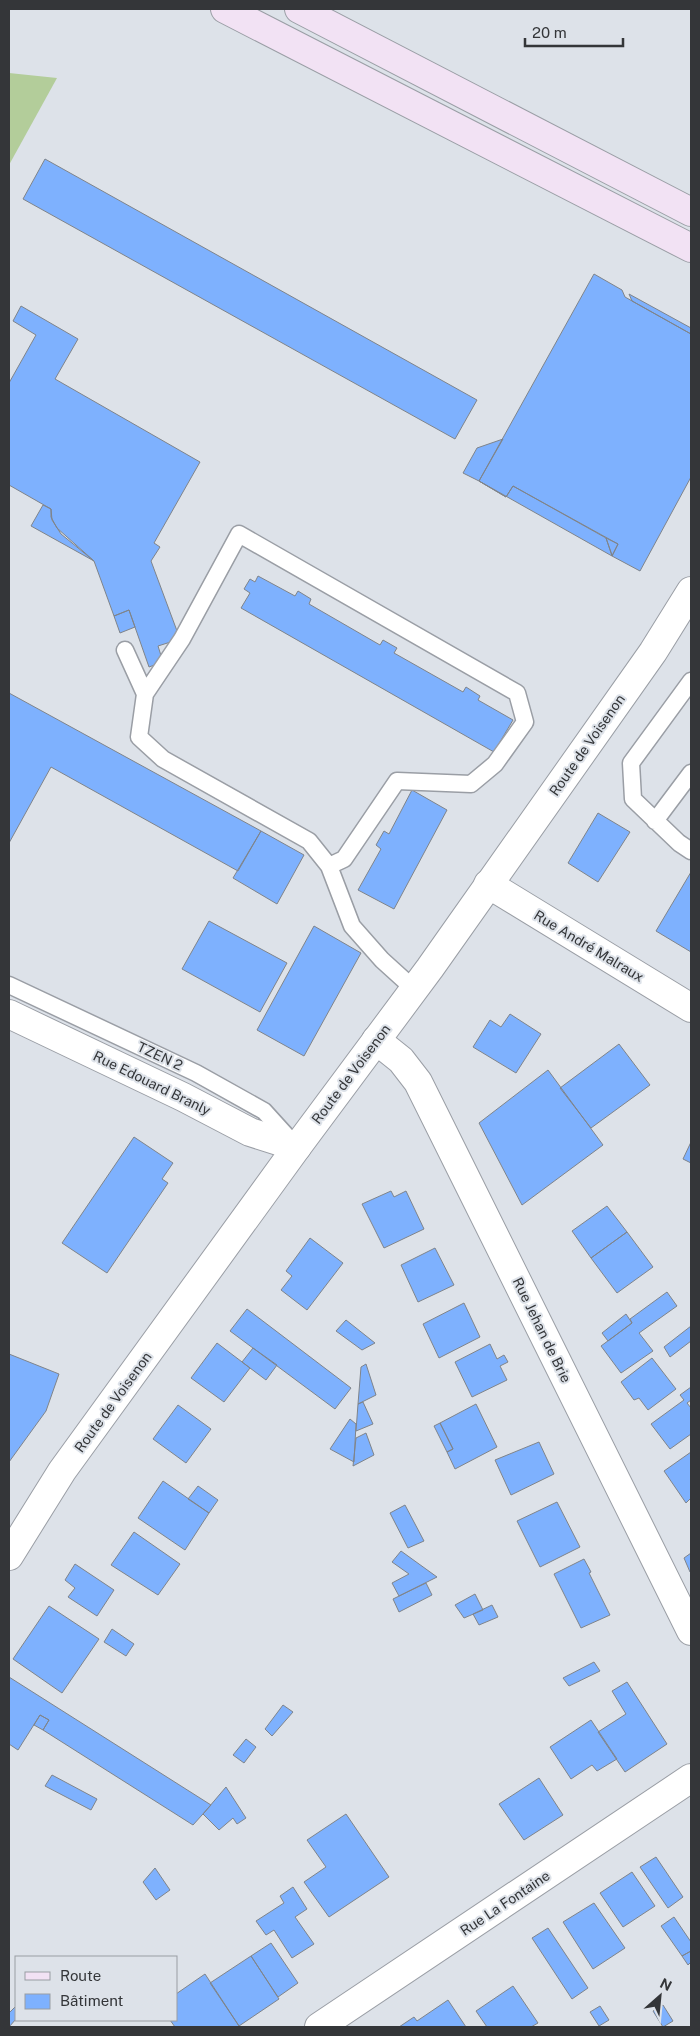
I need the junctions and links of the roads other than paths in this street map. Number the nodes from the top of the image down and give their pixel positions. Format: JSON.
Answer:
{"nodes":[{"id":1,"x":225,"y":9,"type":"edge"},
{"id":2,"x":299,"y":9,"type":"edge"},
{"id":3,"x":691,"y":212,"type":"edge"},
{"id":4,"x":691,"y":248,"type":"edge"},
{"id":5,"x":691,"y":591,"type":"edge"},
{"id":6,"x":125,"y":650,"type":"dead end"},
{"id":7,"x":691,"y":681,"type":"edge"},
{"id":8,"x":145,"y":694,"type":"junction"},
{"id":9,"x":691,"y":773,"type":"edge"},
{"id":10,"x":655,"y":821,"type":"junction"},
{"id":11,"x":691,"y":851,"type":"edge"},
{"id":12,"x":329,"y":866,"type":"junction"},
{"id":13,"x":488,"y":884,"type":"junction"},
{"id":14,"x":9,"y":985,"type":"edge"},
{"id":15,"x":414,"y":989,"type":"junction"},
{"id":16,"x":691,"y":1008,"type":"edge"},
{"id":17,"x":9,"y":1014,"type":"edge"},
{"id":18,"x":376,"y":1040,"type":"junction"},
{"id":19,"x":296,"y":1148,"type":"junction"},
{"id":20,"x":9,"y":1556,"type":"edge"},
{"id":21,"x":691,"y":1631,"type":"edge"},
{"id":22,"x":691,"y":1778,"type":"edge"},
{"id":23,"x":319,"y":2027,"type":"edge"}],
"edges":[{"from":1,"to":4,"type":"main road"},
{"from":2,"to":3,"type":"main road"},
{"from":5,"to":13,"type":"street","name":"Route de Voisenon"},
{"from":6,"to":8,"type":"lane"},
{"from":7,"to":10,"type":"lane"},
{"from":8,"to":12,"type":"lane"},
{"from":8,"to":12,"type":"lane"},
{"from":9,"to":10,"type":"lane"},
{"from":10,"to":11,"type":"lane"},
{"from":12,"to":15,"type":"lane"},
{"from":13,"to":15,"type":"street","name":"Route de Voisenon"},
{"from":13,"to":16,"type":"street","name":"Rue André Malraux"},
{"from":14,"to":19,"type":"lane","name":"TZEN 2"},
{"from":15,"to":18,"type":"street","name":"Route de Voisenon"},
{"from":17,"to":19,"type":"street","name":"Rue Edouard Branly"},
{"from":18,"to":19,"type":"street","name":"Route de Voisenon"},
{"from":18,"to":21,"type":"street","name":"Rue Jehan de Brie"},
{"from":19,"to":20,"type":"street","name":"Route de Voisenon"},
{"from":22,"to":23,"type":"street","name":"Rue La Fontaine"}]}
